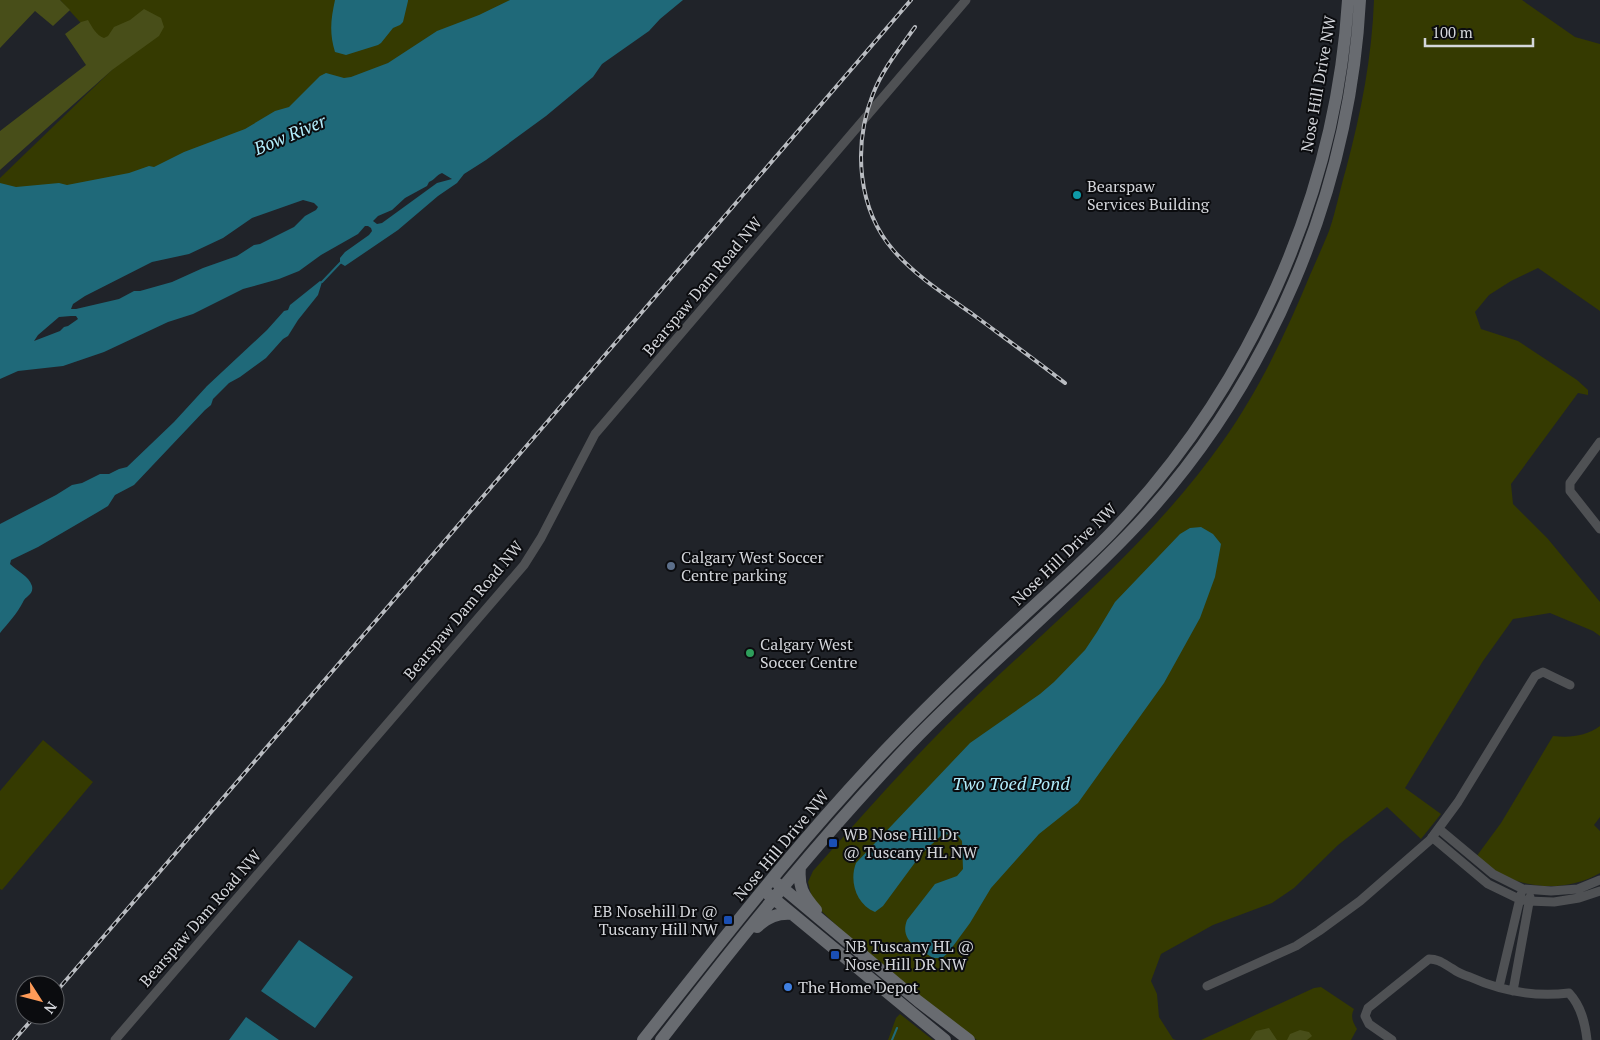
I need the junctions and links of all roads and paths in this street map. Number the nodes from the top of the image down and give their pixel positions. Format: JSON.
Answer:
{"nodes":[{"id":1,"x":966,"y":0,"type":"edge"},
{"id":2,"x":1348,"y":0,"type":"edge"},
{"id":3,"x":1360,"y":0,"type":"edge"},
{"id":4,"x":1600,"y":442,"type":"edge"},
{"id":5,"x":1600,"y":529,"type":"edge"},
{"id":6,"x":1570,"y":685,"type":"dead end"},
{"id":7,"x":1436,"y":833,"type":"junction"},
{"id":8,"x":800,"y":868,"type":"junction"},
{"id":9,"x":772,"y":878,"type":"junction"},
{"id":10,"x":1600,"y":880,"type":"edge"},
{"id":11,"x":783,"y":888,"type":"junction"},
{"id":12,"x":763,"y":889,"type":"junction"},
{"id":13,"x":1527,"y":889,"type":"junction"},
{"id":14,"x":1600,"y":891,"type":"edge"},
{"id":15,"x":774,"y":899,"type":"junction"},
{"id":16,"x":1524,"y":900,"type":"junction"},
{"id":17,"x":792,"y":914,"type":"junction"},
{"id":18,"x":831,"y":928,"type":"junction"},
{"id":19,"x":725,"y":958,"type":"junction"},
{"id":20,"x":1207,"y":986,"type":"dead end"},
{"id":21,"x":1500,"y":987,"type":"junction"},
{"id":22,"x":1513,"y":991,"type":"junction"},
{"id":23,"x":115,"y":1040,"type":"edge"},
{"id":24,"x":643,"y":1040,"type":"edge"},
{"id":25,"x":661,"y":1040,"type":"edge"},
{"id":26,"x":945,"y":1040,"type":"edge"},
{"id":27,"x":969,"y":1040,"type":"edge"},
{"id":28,"x":1392,"y":1040,"type":"edge"},
{"id":29,"x":1587,"y":1040,"type":"edge"}],
"edges":[{"from":1,"to":23,"type":"street","name":"Bearspaw Dam Road NW"},
{"from":2,"to":9,"type":"street","name":"Nose Hill Drive NW"},
{"from":3,"to":8,"type":"street","name":"Nose Hill Drive NW"},
{"from":4,"to":5,"type":"street"},
{"from":6,"to":7,"type":"street"},
{"from":7,"to":13,"type":"street"},
{"from":7,"to":16,"type":"street"},
{"from":7,"to":20,"type":"street"},
{"from":8,"to":11,"type":"street","name":"Nose Hill Drive NW"},
{"from":8,"to":18,"type":"street"},
{"from":9,"to":11,"type":"street"},
{"from":9,"to":12,"type":"street","name":"Nose Hill Drive NW"},
{"from":10,"to":13,"type":"street"},
{"from":11,"to":15,"type":"street","name":"Nose Hill Drive NW"},
{"from":11,"to":18,"type":"street"},
{"from":12,"to":15,"type":"street"},
{"from":12,"to":24,"type":"street","name":"Nose Hill Drive NW"},
{"from":13,"to":16,"type":"street"},
{"from":14,"to":16,"type":"street"},
{"from":15,"to":17,"type":"street"},
{"from":15,"to":19,"type":"street","name":"Nose Hill Drive NW"},
{"from":16,"to":21,"type":"street"},
{"from":16,"to":22,"type":"street"},
{"from":17,"to":19,"type":"street"},
{"from":17,"to":26,"type":"street"},
{"from":18,"to":27,"type":"street"},
{"from":19,"to":25,"type":"street","name":"Nose Hill Drive NW"},
{"from":21,"to":22,"type":"street"},
{"from":21,"to":28,"type":"street"},
{"from":22,"to":29,"type":"street"}]}
